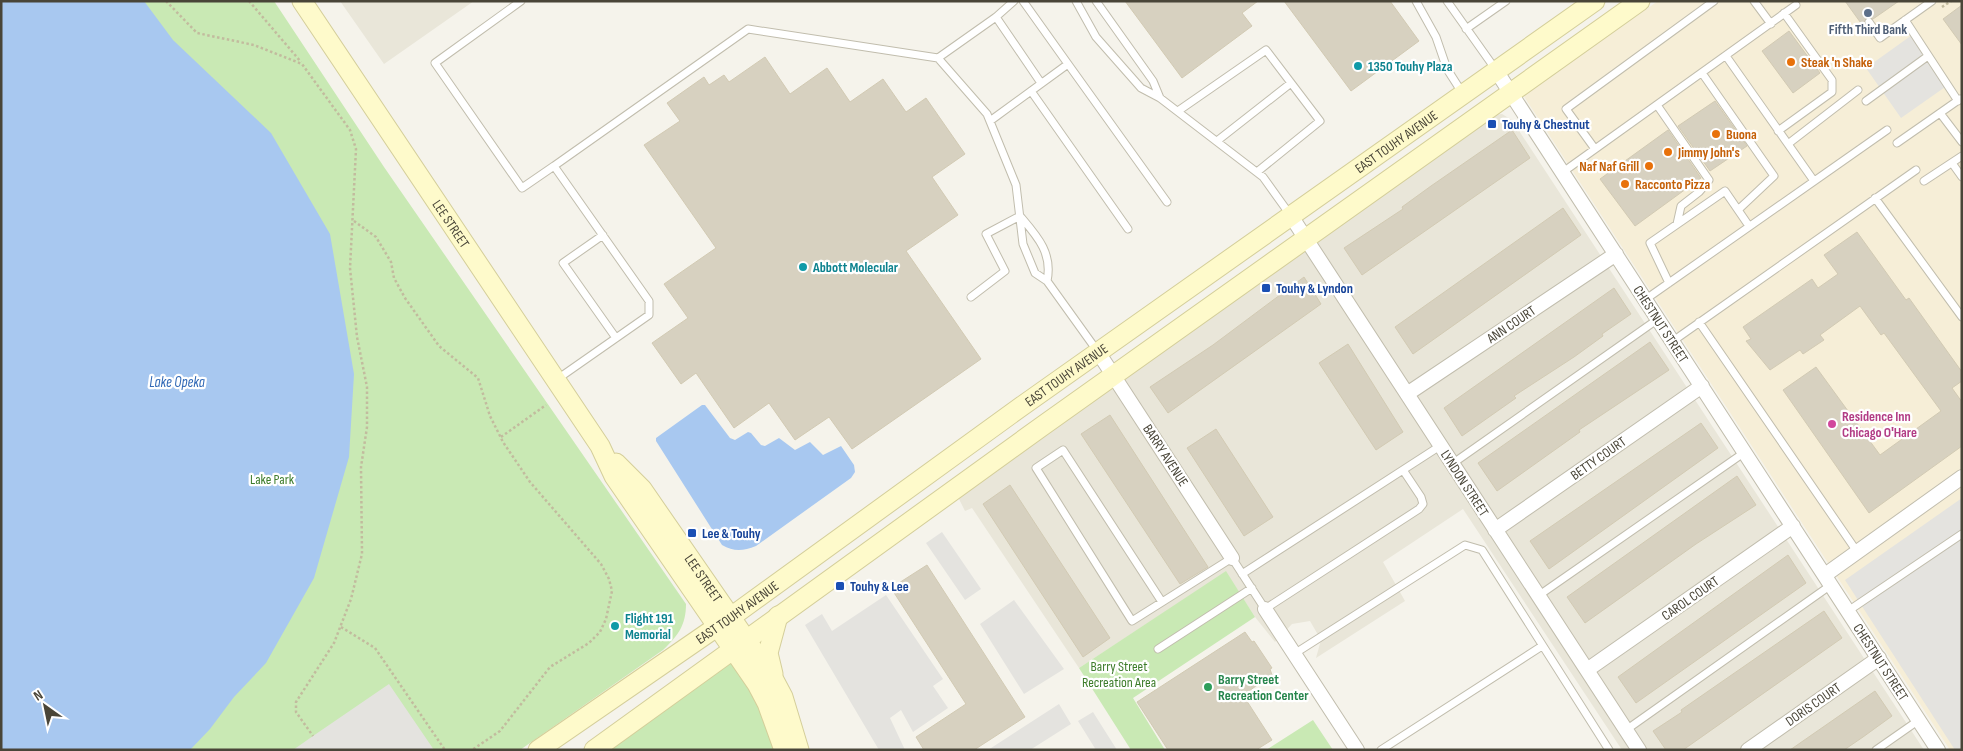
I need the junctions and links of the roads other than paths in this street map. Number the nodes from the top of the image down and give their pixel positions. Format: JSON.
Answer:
{"nodes":[{"id":1,"x":302,"y":1,"type":"edge"},
{"id":2,"x":521,"y":1,"type":"edge"},
{"id":3,"x":1014,"y":1,"type":"edge"},
{"id":4,"x":1023,"y":1,"type":"edge"},
{"id":5,"x":1076,"y":1,"type":"edge"},
{"id":6,"x":1096,"y":1,"type":"edge"},
{"id":7,"x":1416,"y":1,"type":"edge"},
{"id":8,"x":1447,"y":1,"type":"edge"},
{"id":9,"x":1506,"y":1,"type":"edge"},
{"id":10,"x":1595,"y":1,"type":"edge"},
{"id":11,"x":1640,"y":1,"type":"edge"},
{"id":12,"x":1714,"y":1,"type":"edge"},
{"id":13,"x":1754,"y":1,"type":"edge"},
{"id":14,"x":1932,"y":1,"type":"edge"},
{"id":15,"x":1796,"y":5,"type":"dead end"},
{"id":16,"x":1784,"y":13,"type":"junction"},
{"id":17,"x":996,"y":17,"type":"junction"},
{"id":18,"x":1905,"y":20,"type":"junction"},
{"id":19,"x":1869,"y":22,"type":"dead end"},
{"id":20,"x":1771,"y":24,"type":"junction"},
{"id":21,"x":1466,"y":29,"type":"junction"},
{"id":22,"x":1726,"y":56,"type":"junction"},
{"id":23,"x":1928,"y":56,"type":"junction"},
{"id":24,"x":938,"y":58,"type":"junction"},
{"id":25,"x":1068,"y":64,"type":"junction"},
{"id":26,"x":1497,"y":72,"type":"junction"},
{"id":27,"x":1702,"y":73,"type":"junction"},
{"id":28,"x":1041,"y":83,"type":"junction"},
{"id":29,"x":1291,"y":83,"type":"junction"},
{"id":30,"x":1858,"y":90,"type":"dead end"},
{"id":31,"x":1031,"y":91,"type":"junction"},
{"id":32,"x":1511,"y":92,"type":"junction"},
{"id":33,"x":1464,"y":96,"type":"junction"},
{"id":34,"x":1160,"y":98,"type":"junction"},
{"id":35,"x":1960,"y":100,"type":"edge"},
{"id":36,"x":1866,"y":101,"type":"dead end"},
{"id":37,"x":1657,"y":105,"type":"junction"},
{"id":38,"x":1178,"y":111,"type":"junction"},
{"id":39,"x":1940,"y":113,"type":"junction"},
{"id":40,"x":990,"y":121,"type":"junction"},
{"id":41,"x":1887,"y":130,"type":"dead end"},
{"id":42,"x":1778,"y":131,"type":"junction"},
{"id":43,"x":1217,"y":141,"type":"junction"},
{"id":44,"x":1962,"y":142,"type":"edge"},
{"id":45,"x":1897,"y":143,"type":"dead end"},
{"id":46,"x":1788,"y":144,"type":"junction"},
{"id":47,"x":1595,"y":149,"type":"junction"},
{"id":48,"x":1962,"y":156,"type":"edge"},
{"id":49,"x":1952,"y":163,"type":"junction"},
{"id":50,"x":554,"y":166,"type":"junction"},
{"id":51,"x":1916,"y":170,"type":"dead end"},
{"id":52,"x":1257,"y":172,"type":"junction"},
{"id":53,"x":1563,"y":172,"type":"junction"},
{"id":54,"x":1962,"y":177,"type":"edge"},
{"id":55,"x":1814,"y":181,"type":"junction"},
{"id":56,"x":1924,"y":181,"type":"dead end"},
{"id":57,"x":1875,"y":198,"type":"junction"},
{"id":58,"x":1167,"y":202,"type":"dead end"},
{"id":59,"x":1739,"y":209,"type":"junction"},
{"id":60,"x":1020,"y":216,"type":"junction"},
{"id":61,"x":1291,"y":216,"type":"junction"},
{"id":62,"x":1677,"y":224,"type":"junction"},
{"id":63,"x":1749,"y":226,"type":"junction"},
{"id":64,"x":1128,"y":229,"type":"dead end"},
{"id":65,"x":603,"y":235,"type":"junction"},
{"id":66,"x":1306,"y":238,"type":"junction"},
{"id":67,"x":1616,"y":254,"type":"junction"},
{"id":68,"x":1047,"y":281,"type":"junction"},
{"id":69,"x":1669,"y":283,"type":"junction"},
{"id":70,"x":971,"y":297,"type":"dead end"},
{"id":71,"x":1646,"y":299,"type":"junction"},
{"id":72,"x":1962,"y":317,"type":"edge"},
{"id":73,"x":1658,"y":319,"type":"junction"},
{"id":74,"x":1700,"y":322,"type":"junction"},
{"id":75,"x":616,"y":338,"type":"junction"},
{"id":76,"x":1673,"y":341,"type":"junction"},
{"id":77,"x":1098,"y":352,"type":"junction"},
{"id":78,"x":1114,"y":376,"type":"junction"},
{"id":79,"x":556,"y":380,"type":"junction"},
{"id":80,"x":1702,"y":386,"type":"junction"},
{"id":81,"x":1407,"y":394,"type":"junction"},
{"id":82,"x":1440,"y":446,"type":"junction"},
{"id":83,"x":1744,"y":452,"type":"junction"},
{"id":84,"x":1452,"y":464,"type":"junction"},
{"id":85,"x":1402,"y":470,"type":"junction"},
{"id":86,"x":1962,"y":477,"type":"edge"},
{"id":87,"x":1793,"y":526,"type":"junction"},
{"id":88,"x":1495,"y":530,"type":"junction"},
{"id":89,"x":1962,"y":534,"type":"edge"},
{"id":90,"x":1858,"y":553,"type":"junction"},
{"id":91,"x":1232,"y":558,"type":"junction"},
{"id":92,"x":1242,"y":574,"type":"junction"},
{"id":93,"x":1828,"y":580,"type":"junction"},
{"id":94,"x":1252,"y":588,"type":"junction"},
{"id":95,"x":1538,"y":596,"type":"junction"},
{"id":96,"x":1162,"y":602,"type":"junction"},
{"id":97,"x":1265,"y":609,"type":"junction"},
{"id":98,"x":1848,"y":611,"type":"junction"},
{"id":99,"x":778,"y":616,"type":"junction"},
{"id":100,"x":724,"y":622,"type":"junction"},
{"id":101,"x":739,"y":644,"type":"junction"},
{"id":102,"x":1542,"y":646,"type":"junction"},
{"id":103,"x":1158,"y":649,"type":"dead end"},
{"id":104,"x":1294,"y":654,"type":"junction"},
{"id":105,"x":1879,"y":658,"type":"junction"},
{"id":106,"x":1587,"y":670,"type":"junction"},
{"id":107,"x":774,"y":680,"type":"junction"},
{"id":108,"x":1919,"y":720,"type":"junction"},
{"id":109,"x":1626,"y":730,"type":"junction"},
{"id":110,"x":538,"y":750,"type":"edge"},
{"id":111,"x":594,"y":750,"type":"edge"},
{"id":112,"x":784,"y":750,"type":"edge"},
{"id":113,"x":799,"y":750,"type":"edge"},
{"id":114,"x":1357,"y":750,"type":"edge"},
{"id":115,"x":1381,"y":750,"type":"edge"},
{"id":116,"x":1609,"y":750,"type":"edge"},
{"id":117,"x":1638,"y":750,"type":"edge"},
{"id":118,"x":1748,"y":750,"type":"edge"},
{"id":119,"x":1876,"y":750,"type":"edge"},
{"id":120,"x":1938,"y":750,"type":"edge"}],
"edges":[{"from":1,"to":79,"type":"main road","name":"LEE STREET"},
{"from":2,"to":50,"type":"lane"},
{"from":3,"to":17,"type":"lane"},
{"from":4,"to":25,"type":"lane"},
{"from":5,"to":34,"type":"lane"},
{"from":6,"to":34,"type":"lane"},
{"from":7,"to":33,"type":"lane"},
{"from":8,"to":21,"type":"lane"},
{"from":9,"to":21,"type":"lane"},
{"from":10,"to":26,"type":"main road","name":"EAST TOUHY AVENUE"},
{"from":11,"to":32,"type":"main road","name":"EAST TOUHY AVENUE"},
{"from":12,"to":47,"type":"lane"},
{"from":13,"to":20,"type":"lane"},
{"from":14,"to":18,"type":"lane"},
{"from":15,"to":16,"type":"lane"},
{"from":16,"to":20,"type":"lane"},
{"from":16,"to":42,"type":"lane"},
{"from":17,"to":24,"type":"lane"},
{"from":17,"to":28,"type":"lane"},
{"from":18,"to":19,"type":"lane"},
{"from":18,"to":23,"type":"lane"},
{"from":20,"to":22,"type":"lane"},
{"from":21,"to":26,"type":"lane"},
{"from":22,"to":27,"type":"lane"},
{"from":22,"to":42,"type":"lane"},
{"from":23,"to":35,"type":"lane"},
{"from":23,"to":36,"type":"lane"},
{"from":24,"to":40,"type":"lane"},
{"from":24,"to":50,"type":"lane"},
{"from":25,"to":28,"type":"lane"},
{"from":25,"to":58,"type":"lane"},
{"from":26,"to":32,"type":"street","name":"CHESTNUT STREET"},
{"from":26,"to":33,"type":"main road","name":"EAST TOUHY AVENUE"},
{"from":27,"to":37,"type":"lane"},
{"from":27,"to":59,"type":"lane"},
{"from":28,"to":31,"type":"lane"},
{"from":29,"to":38,"type":"lane"},
{"from":29,"to":43,"type":"lane"},
{"from":29,"to":52,"type":"lane"},
{"from":30,"to":46,"type":"lane"},
{"from":31,"to":40,"type":"lane"},
{"from":31,"to":64,"type":"lane"},
{"from":32,"to":53,"type":"street","name":"CHESTNUT STREET"},
{"from":32,"to":66,"type":"main road","name":"EAST TOUHY AVENUE"},
{"from":33,"to":61,"type":"main road","name":"EAST TOUHY AVENUE"},
{"from":34,"to":38,"type":"lane"},
{"from":35,"to":39,"type":"lane"},
{"from":37,"to":47,"type":"lane"},
{"from":37,"to":62,"type":"lane"},
{"from":38,"to":43,"type":"lane"},
{"from":39,"to":44,"type":"lane"},
{"from":39,"to":45,"type":"lane"},
{"from":40,"to":60,"type":"lane"},
{"from":41,"to":55,"type":"lane"},
{"from":42,"to":46,"type":"lane"},
{"from":43,"to":52,"type":"lane"},
{"from":46,"to":55,"type":"lane"},
{"from":47,"to":53,"type":"lane"},
{"from":48,"to":49,"type":"lane"},
{"from":49,"to":54,"type":"lane"},
{"from":49,"to":56,"type":"lane"},
{"from":50,"to":65,"type":"lane"},
{"from":51,"to":57,"type":"lane"},
{"from":52,"to":61,"type":"lane"},
{"from":53,"to":67,"type":"street","name":"CHESTNUT STREET"},
{"from":55,"to":63,"type":"lane"},
{"from":57,"to":72,"type":"lane"},
{"from":57,"to":74,"type":"lane"},
{"from":59,"to":62,"type":"lane"},
{"from":59,"to":63,"type":"lane"},
{"from":60,"to":68,"type":"lane"},
{"from":60,"to":68,"type":"lane"},
{"from":60,"to":70,"type":"lane"},
{"from":61,"to":66,"type":"street","name":"LYNDON STREET"},
{"from":61,"to":77,"type":"main road","name":"EAST TOUHY AVENUE"},
{"from":62,"to":69,"type":"lane"},
{"from":63,"to":69,"type":"lane"},
{"from":65,"to":75,"type":"lane"},
{"from":65,"to":75,"type":"lane"},
{"from":66,"to":78,"type":"main road","name":"EAST TOUHY AVENUE"},
{"from":66,"to":81,"type":"street","name":"LYNDON STREET"},
{"from":67,"to":71,"type":"street","name":"CHESTNUT STREET"},
{"from":67,"to":81,"type":"street","name":"ANN COURT"},
{"from":68,"to":77,"type":"lane"},
{"from":69,"to":71,"type":"lane"},
{"from":71,"to":73,"type":"street","name":"CHESTNUT STREET"},
{"from":73,"to":76,"type":"street","name":"CHESTNUT STREET"},
{"from":73,"to":84,"type":"lane"},
{"from":74,"to":76,"type":"lane"},
{"from":74,"to":90,"type":"lane"},
{"from":75,"to":79,"type":"lane"},
{"from":76,"to":80,"type":"street","name":"CHESTNUT STREET"},
{"from":77,"to":78,"type":"street","name":"BARRY AVENUE"},
{"from":77,"to":100,"type":"main road","name":"EAST TOUHY AVENUE"},
{"from":78,"to":91,"type":"street","name":"BARRY AVENUE"},
{"from":78,"to":99,"type":"main road","name":"EAST TOUHY AVENUE"},
{"from":79,"to":100,"type":"main road","name":"LEE STREET"},
{"from":80,"to":83,"type":"street","name":"CHESTNUT STREET"},
{"from":80,"to":88,"type":"street","name":"BETTY COURT"},
{"from":81,"to":82,"type":"street","name":"LYNDON STREET"},
{"from":82,"to":84,"type":"street","name":"LYNDON STREET"},
{"from":82,"to":85,"type":"lane"},
{"from":83,"to":87,"type":"street","name":"CHESTNUT STREET"},
{"from":83,"to":95,"type":"lane"},
{"from":84,"to":88,"type":"street","name":"LYNDON STREET"},
{"from":85,"to":92,"type":"lane"},
{"from":85,"to":97,"type":"lane"},
{"from":86,"to":90,"type":"street"},
{"from":87,"to":93,"type":"street","name":"CHESTNUT STREET"},
{"from":87,"to":106,"type":"street","name":"CAROL COURT"},
{"from":88,"to":95,"type":"street","name":"LYNDON STREET"},
{"from":89,"to":98,"type":"lane"},
{"from":90,"to":93,"type":"street"},
{"from":91,"to":92,"type":"lane"},
{"from":91,"to":96,"type":"lane"},
{"from":92,"to":94,"type":"lane"},
{"from":93,"to":98,"type":"street","name":"CHESTNUT STREET"},
{"from":93,"to":109,"type":"lane"},
{"from":94,"to":97,"type":"lane"},
{"from":94,"to":103,"type":"lane"},
{"from":95,"to":106,"type":"street","name":"LYNDON STREET"},
{"from":96,"to":96,"type":"lane"},
{"from":97,"to":104,"type":"street"},
{"from":98,"to":105,"type":"street","name":"CHESTNUT STREET"},
{"from":99,"to":101,"type":"main road","name":"EAST TOUHY AVENUE"},
{"from":99,"to":107,"type":"main road"},
{"from":100,"to":101,"type":"main road","name":"LEE STREET"},
{"from":100,"to":110,"type":"main road","name":"EAST TOUHY AVENUE"},
{"from":101,"to":107,"type":"main road","name":"LEE STREET"},
{"from":101,"to":111,"type":"main road","name":"EAST TOUHY AVENUE"},
{"from":101,"to":112,"type":"main road","name":"LEE STREET"},
{"from":102,"to":104,"type":"lane"},
{"from":102,"to":115,"type":"lane"},
{"from":102,"to":116,"type":"lane"},
{"from":104,"to":114,"type":"street"},
{"from":105,"to":108,"type":"street","name":"CHESTNUT STREET"},
{"from":105,"to":118,"type":"street","name":"DORIS COURT"},
{"from":106,"to":109,"type":"street","name":"LYNDON STREET"},
{"from":107,"to":113,"type":"main road","name":"LEE STREET"},
{"from":108,"to":119,"type":"lane"},
{"from":108,"to":120,"type":"street","name":"CHESTNUT STREET"},
{"from":109,"to":117,"type":"street","name":"LYNDON STREET"}]}
